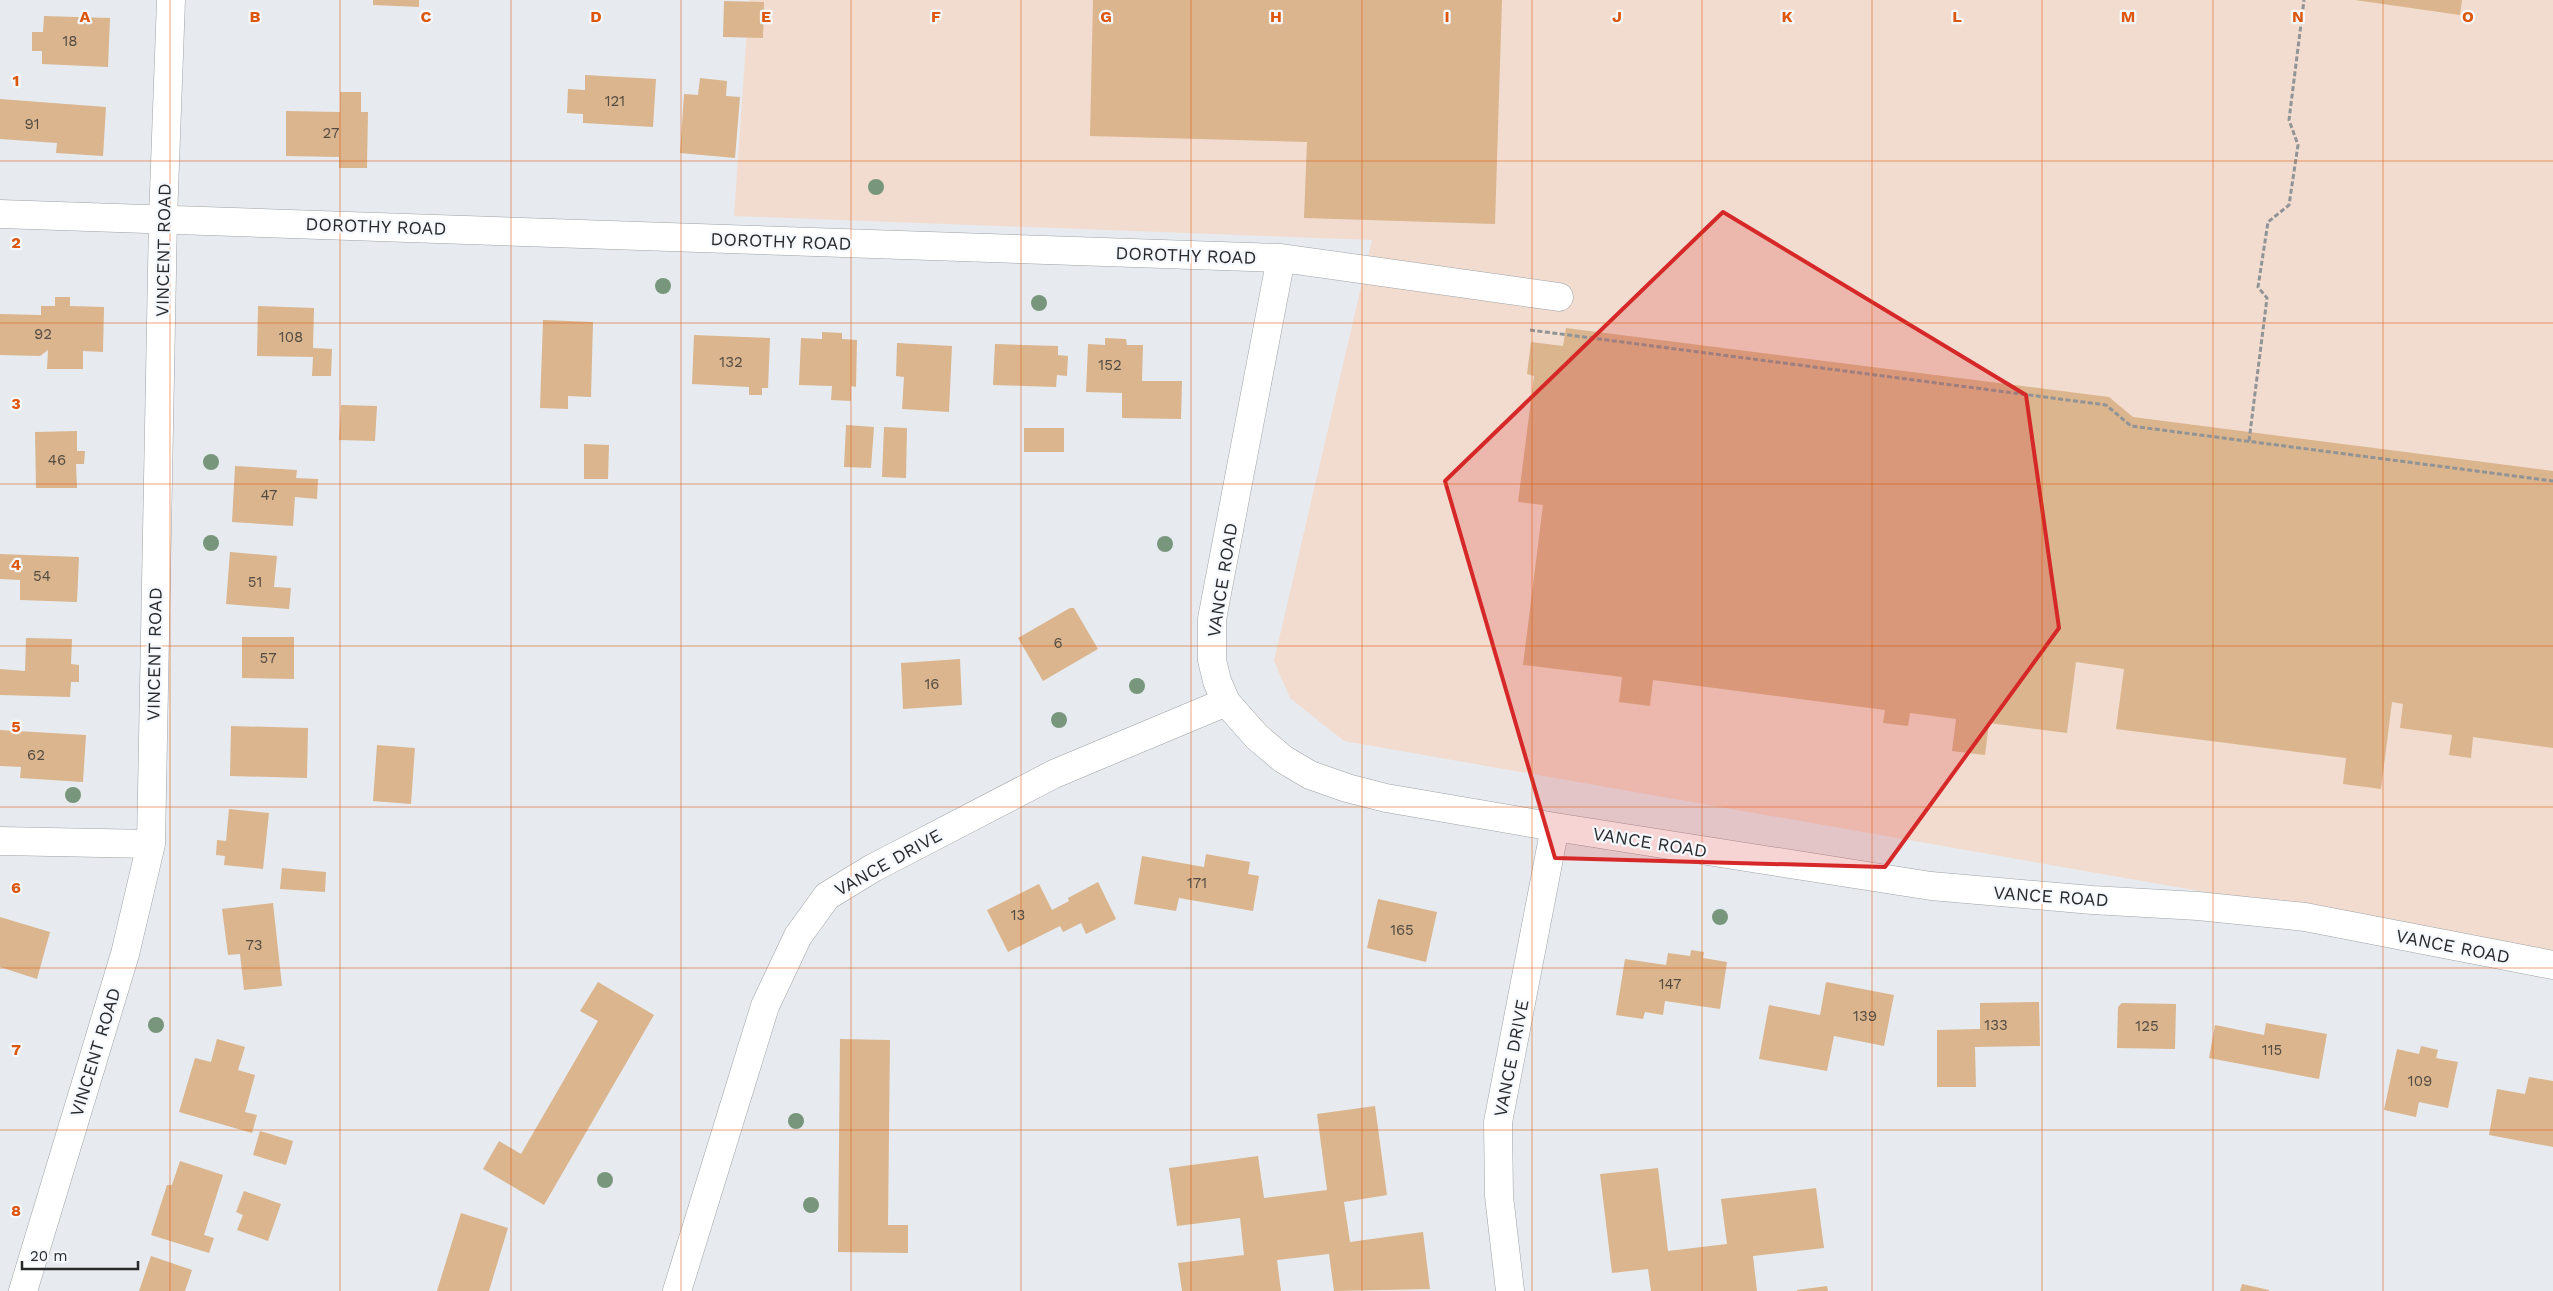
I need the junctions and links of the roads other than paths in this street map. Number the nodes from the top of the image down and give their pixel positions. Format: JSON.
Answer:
{"nodes":[{"id":1,"x":171,"y":0,"type":"edge"},
{"id":2,"x":0,"y":214,"type":"edge"},
{"id":3,"x":163,"y":219,"type":"junction"},
{"id":4,"x":1282,"y":258,"type":"junction"},
{"id":5,"x":1559,"y":297,"type":"dead end"},
{"id":6,"x":1226,"y":702,"type":"junction"},
{"id":7,"x":1555,"y":827,"type":"junction"},
{"id":8,"x":0,"y":841,"type":"edge"},
{"id":9,"x":151,"y":844,"type":"junction"},
{"id":10,"x":2553,"y":965,"type":"edge"},
{"id":11,"x":23,"y":1291,"type":"edge"},
{"id":12,"x":677,"y":1291,"type":"edge"},
{"id":13,"x":1510,"y":1291,"type":"edge"}],
"edges":[{"from":1,"to":3,"type":"street","name":"VINCENT ROAD"},
{"from":2,"to":3,"type":"street","name":"DOROTHY ROAD"},
{"from":3,"to":4,"type":"street","name":"DOROTHY ROAD"},
{"from":3,"to":9,"type":"street","name":"VINCENT ROAD"},
{"from":4,"to":5,"type":"street","name":"DOROTHY ROAD"},
{"from":4,"to":6,"type":"street","name":"VANCE ROAD"},
{"from":6,"to":7,"type":"street","name":"VANCE ROAD"},
{"from":6,"to":12,"type":"street","name":"VANCE DRIVE"},
{"from":7,"to":10,"type":"street","name":"VANCE ROAD"},
{"from":7,"to":13,"type":"street","name":"VANCE DRIVE"},
{"from":8,"to":9,"type":"street"},
{"from":9,"to":11,"type":"street","name":"VINCENT ROAD"}]}
